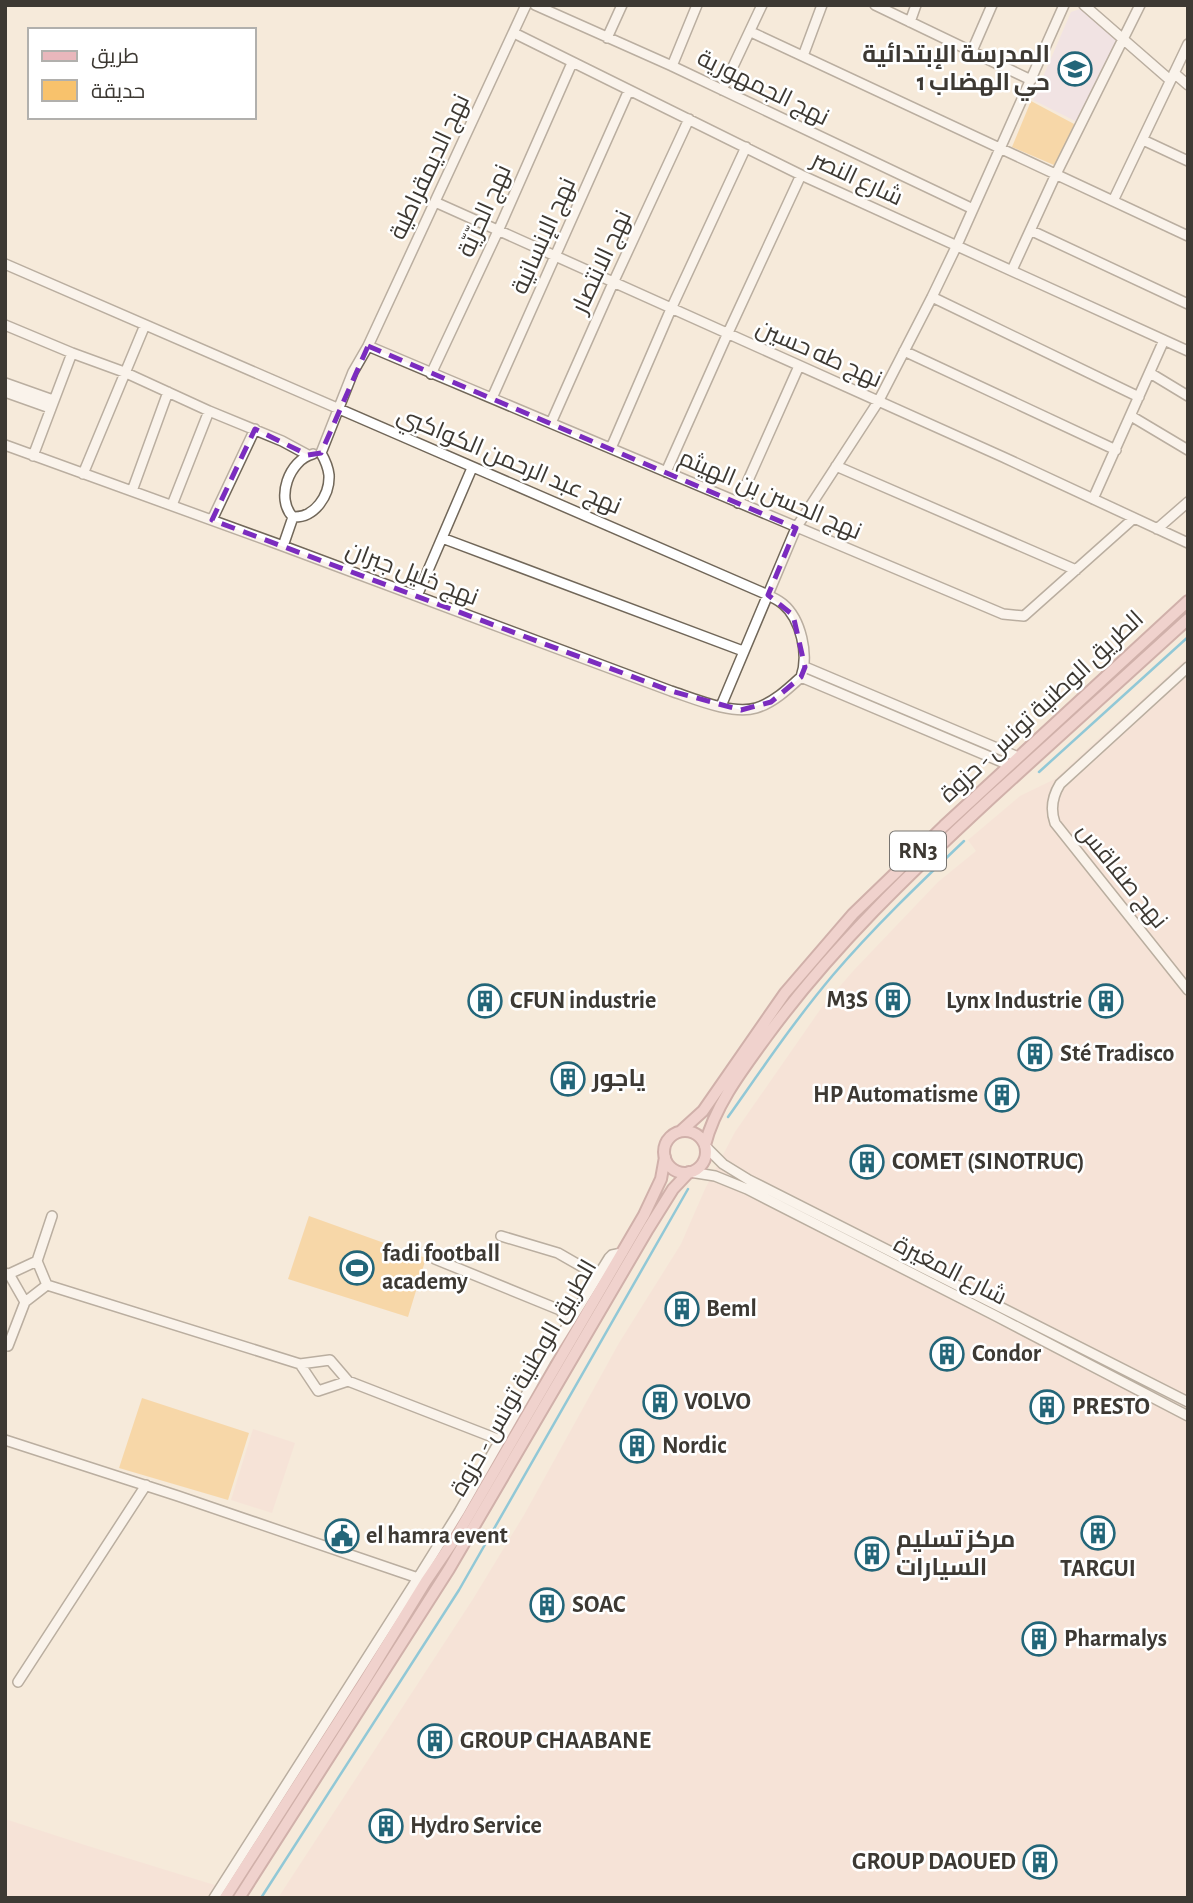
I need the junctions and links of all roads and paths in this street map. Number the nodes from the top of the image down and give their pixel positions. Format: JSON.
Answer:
{"nodes":[{"id":1,"x":526,"y":5,"type":"edge"},
{"id":2,"x":535,"y":5,"type":"edge"},
{"id":3,"x":622,"y":5,"type":"edge"},
{"id":4,"x":697,"y":5,"type":"edge"},
{"id":5,"x":761,"y":5,"type":"edge"},
{"id":6,"x":822,"y":5,"type":"edge"},
{"id":7,"x":875,"y":5,"type":"edge"},
{"id":8,"x":916,"y":5,"type":"edge"},
{"id":9,"x":992,"y":5,"type":"edge"},
{"id":10,"x":1064,"y":5,"type":"edge"},
{"id":11,"x":1084,"y":5,"type":"edge"},
{"id":12,"x":1140,"y":5,"type":"edge"},
{"id":13,"x":910,"y":22,"type":"junction"},
{"id":14,"x":751,"y":32,"type":"junction"},
{"id":15,"x":514,"y":33,"type":"junction"},
{"id":16,"x":607,"y":38,"type":"junction"},
{"id":17,"x":1124,"y":40,"type":"junction"},
{"id":18,"x":1188,"y":44,"type":"edge"},
{"id":19,"x":972,"y":51,"type":"junction"},
{"id":20,"x":803,"y":55,"type":"junction"},
{"id":21,"x":572,"y":62,"type":"junction"},
{"id":22,"x":672,"y":66,"type":"junction"},
{"id":23,"x":1172,"y":76,"type":"junction"},
{"id":24,"x":1031,"y":80,"type":"junction"},
{"id":25,"x":1188,"y":85,"type":"edge"},
{"id":26,"x":629,"y":90,"type":"junction"},
{"id":27,"x":722,"y":90,"type":"junction"},
{"id":28,"x":689,"y":119,"type":"junction"},
{"id":29,"x":1143,"y":141,"type":"junction"},
{"id":30,"x":746,"y":147,"type":"junction"},
{"id":31,"x":999,"y":148,"type":"junction"},
{"id":32,"x":1188,"y":162,"type":"edge"},
{"id":33,"x":1056,"y":174,"type":"junction"},
{"id":34,"x":801,"y":175,"type":"junction"},
{"id":35,"x":1114,"y":201,"type":"junction"},
{"id":36,"x":435,"y":202,"type":"junction"},
{"id":37,"x":972,"y":209,"type":"junction"},
{"id":38,"x":498,"y":231,"type":"junction"},
{"id":39,"x":1032,"y":231,"type":"junction"},
{"id":40,"x":1188,"y":236,"type":"edge"},
{"id":41,"x":957,"y":245,"type":"junction"},
{"id":42,"x":556,"y":258,"type":"junction"},
{"id":43,"x":5,"y":264,"type":"edge"},
{"id":44,"x":1012,"y":270,"type":"junction"},
{"id":45,"x":613,"y":283,"type":"junction"},
{"id":46,"x":932,"y":297,"type":"junction"},
{"id":47,"x":1188,"y":304,"type":"edge"},
{"id":48,"x":671,"y":310,"type":"junction"},
{"id":49,"x":5,"y":325,"type":"edge"},
{"id":50,"x":145,"y":325,"type":"junction"},
{"id":51,"x":727,"y":335,"type":"junction"},
{"id":52,"x":1164,"y":340,"type":"junction"},
{"id":53,"x":368,"y":346,"type":"junction"},
{"id":54,"x":904,"y":351,"type":"junction"},
{"id":55,"x":1188,"y":351,"type":"edge"},
{"id":56,"x":72,"y":354,"type":"junction"},
{"id":57,"x":799,"y":366,"type":"junction"},
{"id":58,"x":124,"y":372,"type":"junction"},
{"id":59,"x":1150,"y":373,"type":"junction"},
{"id":60,"x":431,"y":374,"type":"junction"},
{"id":61,"x":5,"y":383,"type":"edge"},
{"id":62,"x":5,"y":392,"type":"edge"},
{"id":63,"x":168,"y":392,"type":"junction"},
{"id":64,"x":1188,"y":396,"type":"edge"},
{"id":65,"x":1139,"y":397,"type":"junction"},
{"id":66,"x":492,"y":398,"type":"junction"},
{"id":67,"x":878,"y":401,"type":"junction"},
{"id":68,"x":52,"y":404,"type":"junction"},
{"id":69,"x":340,"y":408,"type":"junction"},
{"id":70,"x":209,"y":411,"type":"junction"},
{"id":71,"x":1131,"y":416,"type":"junction"},
{"id":72,"x":551,"y":423,"type":"junction"},
{"id":73,"x":255,"y":429,"type":"junction"},
{"id":74,"x":5,"y":445,"type":"edge"},
{"id":75,"x":611,"y":448,"type":"junction"},
{"id":76,"x":1116,"y":450,"type":"junction"},
{"id":77,"x":1188,"y":450,"type":"edge"},
{"id":78,"x":321,"y":453,"type":"junction"},
{"id":79,"x":308,"y":455,"type":"junction"},
{"id":80,"x":33,"y":456,"type":"junction"},
{"id":81,"x":836,"y":466,"type":"junction"},
{"id":82,"x":472,"y":468,"type":"junction"},
{"id":83,"x":666,"y":472,"type":"junction"},
{"id":84,"x":83,"y":474,"type":"junction"},
{"id":85,"x":132,"y":491,"type":"junction"},
{"id":86,"x":1093,"y":499,"type":"junction"},
{"id":87,"x":1188,"y":502,"type":"edge"},
{"id":88,"x":738,"y":503,"type":"junction"},
{"id":89,"x":172,"y":505,"type":"junction"},
{"id":90,"x":293,"y":517,"type":"junction"},
{"id":91,"x":1134,"y":518,"type":"junction"},
{"id":92,"x":212,"y":520,"type":"junction"},
{"id":93,"x":796,"y":528,"type":"junction"},
{"id":94,"x":1157,"y":529,"type":"junction"},
{"id":95,"x":442,"y":538,"type":"junction"},
{"id":96,"x":1188,"y":543,"type":"edge"},
{"id":97,"x":283,"y":546,"type":"junction"},
{"id":98,"x":1076,"y":570,"type":"junction"},
{"id":99,"x":768,"y":595,"type":"junction"},
{"id":100,"x":417,"y":596,"type":"junction"},
{"id":101,"x":1188,"y":601,"type":"edge"},
{"id":102,"x":1188,"y":619,"type":"edge"},
{"id":103,"x":743,"y":651,"type":"junction"},
{"id":104,"x":805,"y":667,"type":"junction"},
{"id":105,"x":1188,"y":667,"type":"edge"},
{"id":106,"x":801,"y":677,"type":"junction"},
{"id":107,"x":721,"y":706,"type":"junction"},
{"id":108,"x":1018,"y":757,"type":"junction"},
{"id":109,"x":1009,"y":765,"type":"junction"},
{"id":110,"x":1188,"y":990,"type":"edge"},
{"id":111,"x":681,"y":1131,"type":"junction"},
{"id":112,"x":705,"y":1146,"type":"junction"},
{"id":113,"x":664,"y":1157,"type":"junction"},
{"id":114,"x":690,"y":1172,"type":"junction"},
{"id":115,"x":52,"y":1216,"type":"dead end"},
{"id":116,"x":502,"y":1236,"type":"dead end"},
{"id":117,"x":621,"y":1253,"type":"junction"},
{"id":118,"x":435,"y":1259,"type":"dead end"},
{"id":119,"x":37,"y":1261,"type":"junction"},
{"id":120,"x":7,"y":1273,"type":"edge"},
{"id":121,"x":597,"y":1276,"type":"junction"},
{"id":122,"x":47,"y":1285,"type":"junction"},
{"id":123,"x":24,"y":1302,"type":"junction"},
{"id":124,"x":569,"y":1322,"type":"junction"},
{"id":125,"x":8,"y":1346,"type":"dead end"},
{"id":126,"x":300,"y":1364,"type":"junction"},
{"id":127,"x":348,"y":1381,"type":"junction"},
{"id":128,"x":1188,"y":1402,"type":"edge"},
{"id":129,"x":1188,"y":1416,"type":"edge"},
{"id":130,"x":5,"y":1440,"type":"edge"},
{"id":131,"x":500,"y":1440,"type":"junction"},
{"id":132,"x":146,"y":1485,"type":"junction"},
{"id":133,"x":422,"y":1580,"type":"junction"},
{"id":134,"x":18,"y":1682,"type":"dead end"},
{"id":135,"x":214,"y":1898,"type":"edge"},
{"id":136,"x":225,"y":1898,"type":"edge"},
{"id":137,"x":239,"y":1898,"type":"edge"}],
"edges":[{"from":1,"to":15,"type":"street","name":"نهج الديمقراطية"},
{"from":2,"to":16,"type":"street","name":"نهج الجمهورية"},
{"from":3,"to":16,"type":"street"},
{"from":4,"to":22,"type":"street"},
{"from":5,"to":14,"type":"street"},
{"from":6,"to":20,"type":"street"},
{"from":7,"to":13,"type":"street"},
{"from":8,"to":13,"type":"street"},
{"from":9,"to":19,"type":"street"},
{"from":10,"to":24,"type":"street"},
{"from":11,"to":17,"type":"street"},
{"from":12,"to":17,"type":"street"},
{"from":13,"to":19,"type":"street"},
{"from":14,"to":20,"type":"street"},
{"from":14,"to":27,"type":"street"},
{"from":15,"to":21,"type":"street","name":"شارع النصر"},
{"from":15,"to":36,"type":"street","name":"نهج الديمقراطية"},
{"from":16,"to":22,"type":"street","name":"نهج الجمهورية"},
{"from":17,"to":23,"type":"street"},
{"from":17,"to":33,"type":"street"},
{"from":18,"to":23,"type":"street"},
{"from":19,"to":24,"type":"street"},
{"from":20,"to":31,"type":"street"},
{"from":21,"to":26,"type":"street","name":"شارع النصر"},
{"from":21,"to":38,"type":"street","name":"نهج الحرّيّة"},
{"from":22,"to":27,"type":"street","name":"نهج الجمهورية"},
{"from":23,"to":25,"type":"street"},
{"from":23,"to":29,"type":"street"},
{"from":24,"to":31,"type":"street"},
{"from":26,"to":28,"type":"street","name":"شارع النصر"},
{"from":26,"to":42,"type":"street","name":"نهج الإنسانية"},
{"from":27,"to":37,"type":"street","name":"نهج الجمهورية"},
{"from":28,"to":30,"type":"street","name":"شارع النصر"},
{"from":28,"to":45,"type":"street","name":"نهج الانتصار"},
{"from":29,"to":32,"type":"street"},
{"from":29,"to":35,"type":"street"},
{"from":30,"to":34,"type":"street","name":"شارع النصر"},
{"from":30,"to":48,"type":"street"},
{"from":31,"to":33,"type":"street"},
{"from":31,"to":37,"type":"street"},
{"from":33,"to":35,"type":"street"},
{"from":33,"to":39,"type":"street"},
{"from":34,"to":41,"type":"street","name":"شارع النصر"},
{"from":34,"to":51,"type":"street"},
{"from":35,"to":40,"type":"street"},
{"from":36,"to":38,"type":"street","name":"نهج طه حسين"},
{"from":36,"to":53,"type":"street","name":"نهج الديمقراطية"},
{"from":37,"to":41,"type":"street"},
{"from":38,"to":42,"type":"street","name":"نهج طه حسين"},
{"from":38,"to":60,"type":"street","name":"نهج الحرّيّة"},
{"from":39,"to":44,"type":"street"},
{"from":39,"to":47,"type":"street"},
{"from":41,"to":44,"type":"street","name":"شارع النصر"},
{"from":41,"to":46,"type":"street"},
{"from":42,"to":45,"type":"street","name":"نهج طه حسين"},
{"from":42,"to":66,"type":"street","name":"نهج الإنسانية"},
{"from":43,"to":50,"type":"street","name":"نهج عبد الرحمن الكواكبي"},
{"from":44,"to":52,"type":"street","name":"شارع النصر"},
{"from":45,"to":48,"type":"street","name":"نهج طه حسين"},
{"from":45,"to":72,"type":"street","name":"نهج الانتصار"},
{"from":46,"to":54,"type":"street"},
{"from":46,"to":65,"type":"street"},
{"from":48,"to":51,"type":"street","name":"نهج طه حسين"},
{"from":48,"to":75,"type":"street"},
{"from":49,"to":56,"type":"street"},
{"from":50,"to":58,"type":"street"},
{"from":50,"to":69,"type":"street","name":"نهج عبد الرحمن الكواكبي"},
{"from":51,"to":57,"type":"street","name":"نهج طه حسين"},
{"from":51,"to":83,"type":"street"},
{"from":52,"to":55,"type":"street","name":"شارع النصر"},
{"from":52,"to":59,"type":"street"},
{"from":53,"to":60,"type":"street","name":"نهج الحسن بن الهيثم"},
{"from":53,"to":69,"type":"street","name":"نهج الديمقراطية"},
{"from":54,"to":67,"type":"street"},
{"from":54,"to":76,"type":"street"},
{"from":56,"to":58,"type":"street"},
{"from":56,"to":68,"type":"street"},
{"from":57,"to":67,"type":"street","name":"نهج طه حسين"},
{"from":57,"to":88,"type":"street"},
{"from":58,"to":63,"type":"street"},
{"from":58,"to":84,"type":"street"},
{"from":59,"to":64,"type":"street"},
{"from":59,"to":65,"type":"street"},
{"from":60,"to":66,"type":"street","name":"نهج الحسن بن الهيثم"},
{"from":61,"to":68,"type":"street"},
{"from":62,"to":68,"type":"street"},
{"from":63,"to":70,"type":"street"},
{"from":63,"to":85,"type":"street"},
{"from":65,"to":71,"type":"street"},
{"from":66,"to":72,"type":"street","name":"نهج الحسن بن الهيثم"},
{"from":67,"to":81,"type":"street"},
{"from":67,"to":86,"type":"street","name":"نهج طه حسين"},
{"from":68,"to":80,"type":"street"},
{"from":69,"to":78,"type":"street","name":"نهج الديمقراطية"},
{"from":69,"to":82,"type":"street","name":"نهج عبد الرحمن الكواكبي"},
{"from":70,"to":73,"type":"street"},
{"from":70,"to":89,"type":"street"},
{"from":71,"to":76,"type":"street"},
{"from":71,"to":77,"type":"street"},
{"from":72,"to":75,"type":"street","name":"نهج الحسن بن الهيثم"},
{"from":73,"to":79,"type":"street"},
{"from":73,"to":92,"type":"street"},
{"from":74,"to":80,"type":"street","name":"نهج خليل جبران"},
{"from":75,"to":83,"type":"street","name":"نهج الحسن بن الهيثم"},
{"from":76,"to":86,"type":"street"},
{"from":78,"to":79,"type":"street"},
{"from":78,"to":90,"type":"street"},
{"from":79,"to":90,"type":"street"},
{"from":80,"to":84,"type":"street","name":"نهج خليل جبران"},
{"from":81,"to":93,"type":"street"},
{"from":81,"to":98,"type":"street"},
{"from":82,"to":95,"type":"street"},
{"from":82,"to":99,"type":"street","name":"نهج عبد الرحمن الكواكبي"},
{"from":83,"to":88,"type":"street","name":"نهج الحسن بن الهيثم"},
{"from":84,"to":85,"type":"street","name":"نهج خليل جبران"},
{"from":85,"to":89,"type":"street","name":"نهج خليل جبران"},
{"from":86,"to":91,"type":"street","name":"نهج طه حسين"},
{"from":87,"to":94,"type":"street"},
{"from":88,"to":93,"type":"street","name":"نهج الحسن بن الهيثم"},
{"from":89,"to":92,"type":"street","name":"نهج خليل جبران"},
{"from":90,"to":97,"type":"street"},
{"from":91,"to":94,"type":"street","name":"نهج طه حسين"},
{"from":91,"to":98,"type":"street","name":"نهج الحسن بن الهيثم"},
{"from":92,"to":97,"type":"street","name":"نهج خليل جبران"},
{"from":93,"to":98,"type":"street","name":"نهج الحسن بن الهيثم"},
{"from":93,"to":99,"type":"street"},
{"from":94,"to":96,"type":"street","name":"نهج طه حسين"},
{"from":95,"to":100,"type":"street"},
{"from":95,"to":103,"type":"street"},
{"from":97,"to":100,"type":"street","name":"نهج خليل جبران"},
{"from":99,"to":103,"type":"street"},
{"from":99,"to":104,"type":"street","name":"نهج عبد الرحمن الكواكبي"},
{"from":100,"to":107,"type":"street","name":"نهج خليل جبران"},
{"from":101,"to":108,"type":"main road","name":"الطريق الوطنية تونس - حزوة","number":"RN3"},
{"from":102,"to":112,"type":"main road","name":"الطريق الوطنية تونس - حزوة","number":"RN3"},
{"from":103,"to":107,"type":"street"},
{"from":104,"to":106,"type":"street"},
{"from":104,"to":108,"type":"street"},
{"from":105,"to":110,"type":"street","name":"نهج صفاقس"},
{"from":106,"to":107,"type":"street","name":"نهج خليل جبران"},
{"from":106,"to":109,"type":"street"},
{"from":108,"to":109,"type":"main road","name":"الطريق الوطنية تونس - حزوة","number":"RN3"},
{"from":109,"to":111,"type":"main road","name":"الطريق الوطنية تونس - حزوة","number":"RN3"},
{"from":111,"to":112,"type":"main road"},
{"from":111,"to":113,"type":"main road","number":"RN3"},
{"from":112,"to":114,"type":"main road","number":"RN3"},
{"from":112,"to":128,"type":"street","name":"شارع المغيرة"},
{"from":113,"to":114,"type":"main road"},
{"from":113,"to":117,"type":"main road","name":"الطريق الوطنية تونس - حزوة","number":"RN3"},
{"from":114,"to":129,"type":"street","name":"شارع المغيرة"},
{"from":114,"to":137,"type":"main road","name":"الطريق الوطنية تونس - حزوة","number":"RN3"},
{"from":115,"to":119,"type":"street"},
{"from":116,"to":121,"type":"street"},
{"from":117,"to":121,"type":"street"},
{"from":117,"to":133,"type":"main road","name":"الطريق الوطنية تونس - حزوة","number":"RN3"},
{"from":118,"to":124,"type":"street"},
{"from":119,"to":120,"type":"street"},
{"from":119,"to":122,"type":"street"},
{"from":120,"to":123,"type":"street"},
{"from":121,"to":124,"type":"street"},
{"from":122,"to":123,"type":"street"},
{"from":122,"to":126,"type":"street"},
{"from":123,"to":125,"type":"street"},
{"from":124,"to":131,"type":"street"},
{"from":126,"to":127,"type":"street"},
{"from":126,"to":127,"type":"street"},
{"from":127,"to":131,"type":"street"},
{"from":130,"to":132,"type":"street"},
{"from":131,"to":133,"type":"street"},
{"from":132,"to":133,"type":"street"},
{"from":132,"to":134,"type":"street"},
{"from":133,"to":135,"type":"street"},
{"from":133,"to":136,"type":"main road","name":"الطريق الوطنية تونس - حزوة","number":"RN3"}]}
